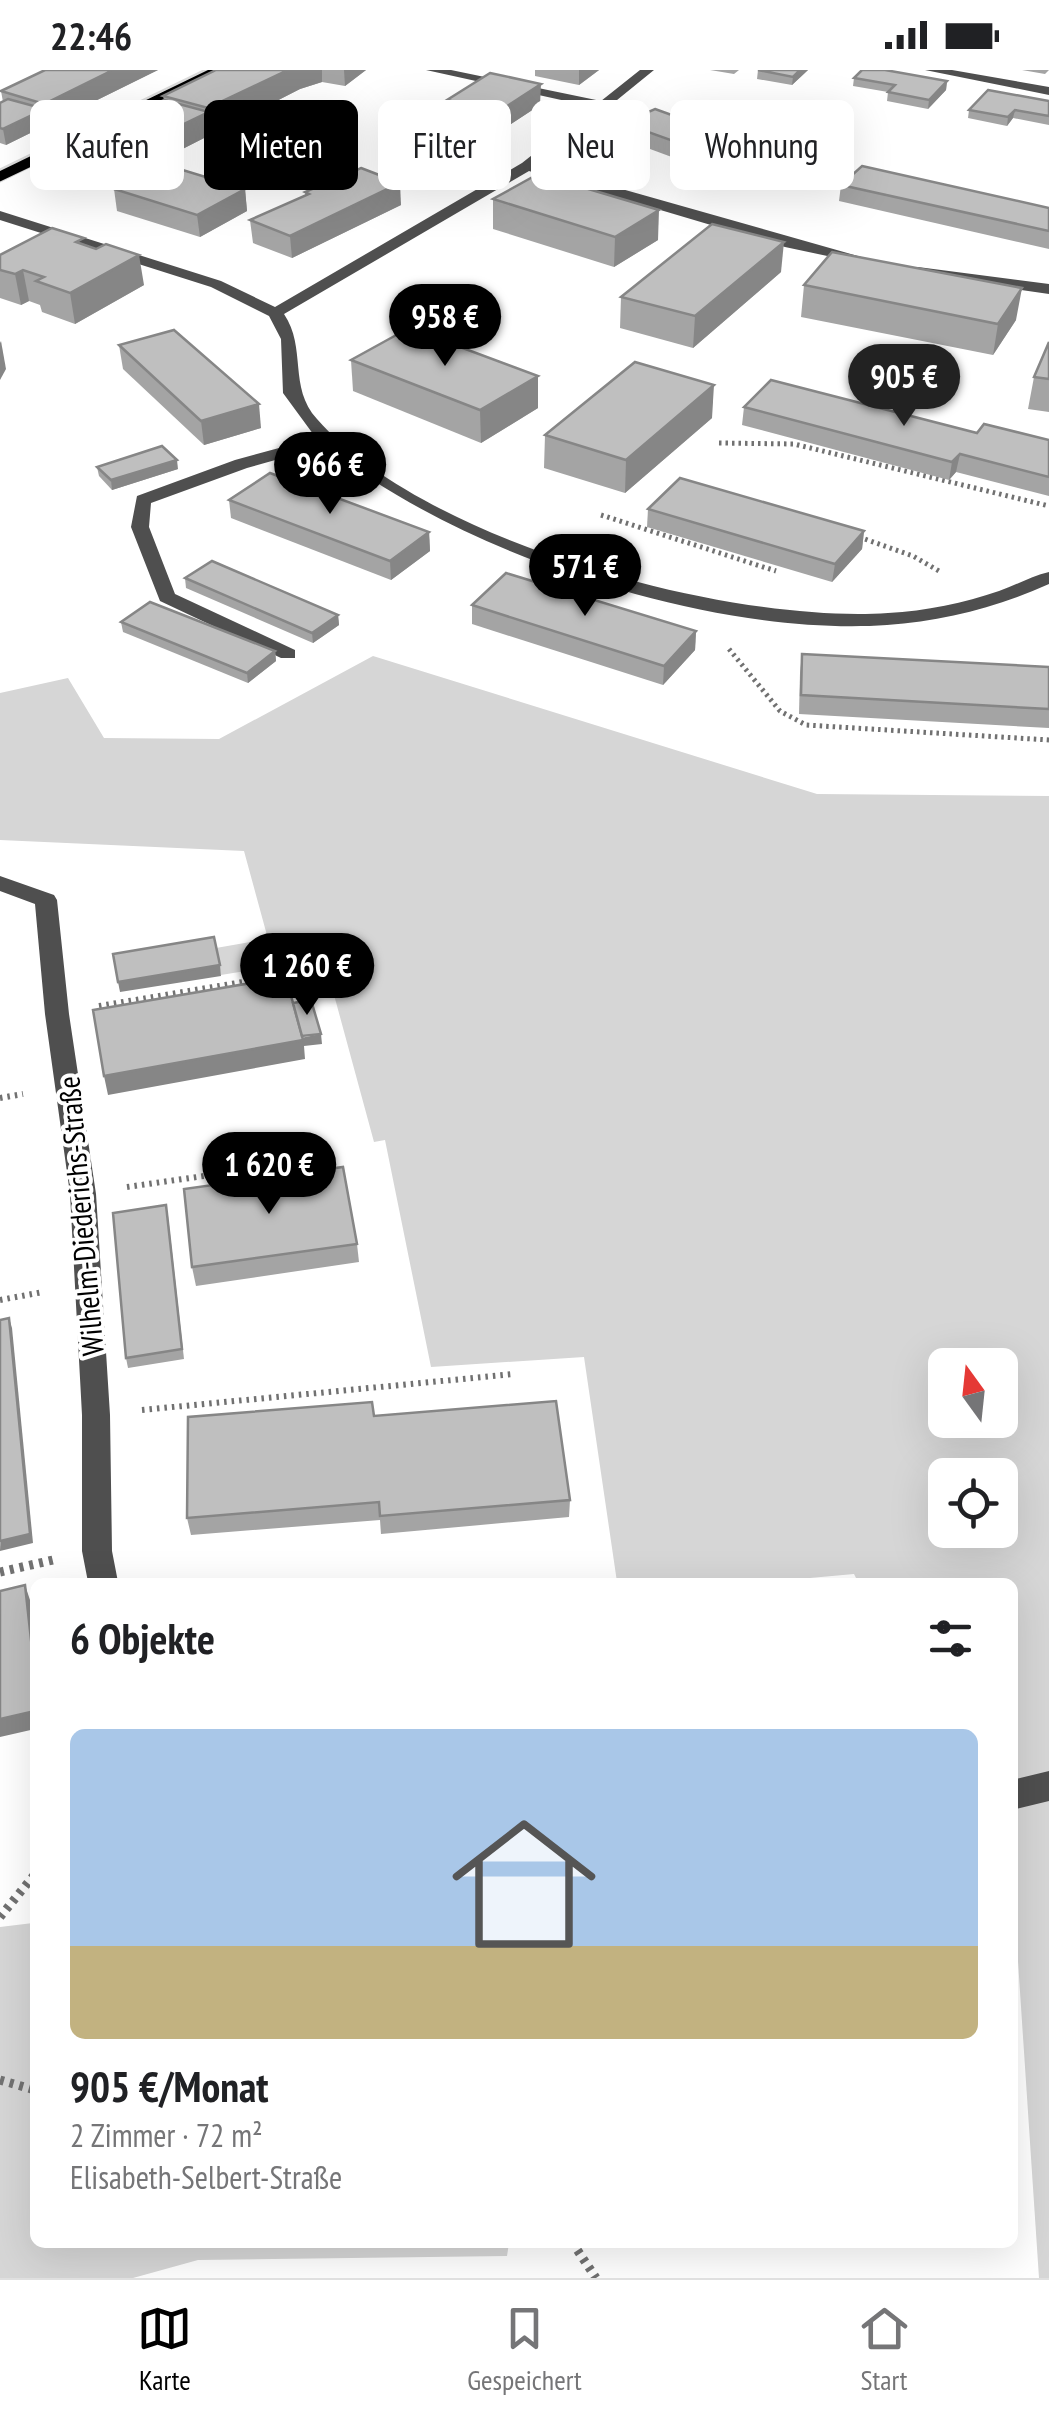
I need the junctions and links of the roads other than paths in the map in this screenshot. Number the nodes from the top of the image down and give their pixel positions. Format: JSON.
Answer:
{"nodes":[{"id":1,"x":218,"y":70,"type":"edge"},
{"id":2,"x":432,"y":70,"type":"edge"},
{"id":3,"x":648,"y":70,"type":"edge"},
{"id":4,"x":931,"y":70,"type":"edge"},
{"id":5,"x":1049,"y":92,"type":"edge"},
{"id":6,"x":579,"y":100,"type":"edge"},
{"id":7,"x":609,"y":100,"type":"edge"},
{"id":8,"x":531,"y":164,"type":"edge"},
{"id":9,"x":528,"y":166,"type":"junction"},
{"id":10,"x":0,"y":176,"type":"edge"},
{"id":11,"x":0,"y":215,"type":"edge"},
{"id":12,"x":51,"y":232,"type":"junction"},
{"id":13,"x":34,"y":240,"type":"edge"},
{"id":14,"x":1049,"y":288,"type":"edge"},
{"id":15,"x":275,"y":314,"type":"junction"},
{"id":16,"x":327,"y":440,"type":"junction"},
{"id":17,"x":1049,"y":577,"type":"edge"},
{"id":18,"x":288,"y":654,"type":"dead end"},
{"id":19,"x":0,"y":883,"type":"edge"},
{"id":20,"x":102,"y":1578,"type":"edge"},
{"id":21,"x":1049,"y":1786,"type":"edge"},
{"id":22,"x":1018,"y":1794,"type":"edge"}],
"edges":[{"from":1,"to":10,"type":"main road"},
{"from":2,"to":6,"type":"street"},
{"from":3,"to":7,"type":"street"},
{"from":4,"to":5,"type":"street"},
{"from":8,"to":9,"type":"street"},
{"from":9,"to":14,"type":"street"},
{"from":9,"to":15,"type":"street"},
{"from":11,"to":12,"type":"street"},
{"from":12,"to":13,"type":"street"},
{"from":12,"to":15,"type":"street"},
{"from":15,"to":16,"type":"street"},
{"from":16,"to":17,"type":"street"},
{"from":16,"to":18,"type":"street"},
{"from":19,"to":20,"type":"street","name":"Wilhelm-Diederichs-Straße"},
{"from":21,"to":22,"type":"street"}]}
